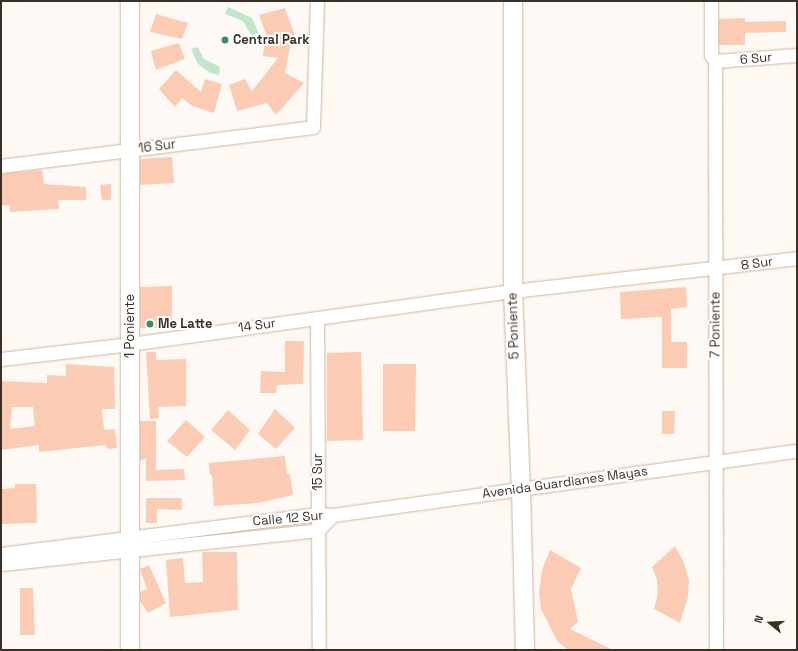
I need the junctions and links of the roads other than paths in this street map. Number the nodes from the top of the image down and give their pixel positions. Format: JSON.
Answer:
{"nodes":[{"id":1,"x":130,"y":1,"type":"edge"},
{"id":2,"x":317,"y":1,"type":"edge"},
{"id":3,"x":513,"y":1,"type":"edge"},
{"id":4,"x":711,"y":1,"type":"edge"},
{"id":5,"x":797,"y":55,"type":"edge"},
{"id":6,"x":715,"y":61,"type":"junction"},
{"id":7,"x":130,"y":150,"type":"junction"},
{"id":8,"x":1,"y":166,"type":"edge"},
{"id":9,"x":797,"y":258,"type":"edge"},
{"id":10,"x":716,"y":270,"type":"junction"},
{"id":11,"x":513,"y":291,"type":"junction"},
{"id":12,"x":317,"y":318,"type":"junction"},
{"id":13,"x":130,"y":344,"type":"junction"},
{"id":14,"x":1,"y":359,"type":"edge"},
{"id":15,"x":797,"y":451,"type":"edge"},
{"id":16,"x":716,"y":461,"type":"junction"},
{"id":17,"x":521,"y":488,"type":"junction"},
{"id":18,"x":318,"y":514,"type":"junction"},
{"id":19,"x":333,"y":515,"type":"junction"},
{"id":20,"x":188,"y":530,"type":"junction"},
{"id":21,"x":318,"y":530,"type":"junction"},
{"id":22,"x":130,"y":543,"type":"junction"},
{"id":23,"x":190,"y":543,"type":"junction"},
{"id":24,"x":1,"y":554,"type":"edge"},
{"id":25,"x":1,"y":564,"type":"edge"},
{"id":26,"x":130,"y":650,"type":"edge"},
{"id":27,"x":319,"y":650,"type":"edge"},
{"id":28,"x":525,"y":650,"type":"edge"},
{"id":29,"x":716,"y":650,"type":"edge"}],
"edges":[{"from":1,"to":7,"type":"street","name":"1 Poniente"},
{"from":2,"to":7,"type":"street","name":"16 Sur"},
{"from":3,"to":11,"type":"street","name":"5 Poniente"},
{"from":4,"to":6,"type":"street","name":"7 Poniente"},
{"from":5,"to":6,"type":"street","name":"6 Sur"},
{"from":6,"to":10,"type":"street","name":"7 Poniente"},
{"from":7,"to":8,"type":"street","name":"16 Sur"},
{"from":7,"to":13,"type":"street","name":"1 Poniente"},
{"from":9,"to":10,"type":"street","name":"8 Sur"},
{"from":10,"to":11,"type":"street","name":"8 Sur"},
{"from":10,"to":16,"type":"street","name":"7 Poniente"},
{"from":11,"to":12,"type":"street","name":"14 Sur"},
{"from":11,"to":17,"type":"street","name":"5 Poniente"},
{"from":12,"to":13,"type":"street","name":"14 Sur"},
{"from":12,"to":18,"type":"street","name":"15 Sur"},
{"from":13,"to":14,"type":"street","name":"14 Sur"},
{"from":13,"to":22,"type":"street","name":"1 Poniente"},
{"from":15,"to":16,"type":"street","name":"Avenida Guardianes Mayas"},
{"from":16,"to":17,"type":"street","name":"Avenida Guardianes Mayas"},
{"from":16,"to":29,"type":"street","name":"7 Poniente"},
{"from":17,"to":19,"type":"street","name":"Avenida Guardianes Mayas"},
{"from":17,"to":28,"type":"street","name":"5 Poniente"},
{"from":18,"to":19,"type":"street","name":"Calle 12 Sur"},
{"from":18,"to":20,"type":"street","name":"Calle 12 Sur"},
{"from":18,"to":21,"type":"street","name":"15 Sur"},
{"from":19,"to":21,"type":"street","name":"Calle 12 Sur"},
{"from":20,"to":22,"type":"street","name":"Calle 12 Sur"},
{"from":20,"to":23,"type":"street"},
{"from":21,"to":23,"type":"street","name":"Calle 12 Sur"},
{"from":21,"to":27,"type":"street","name":"15 Sur"},
{"from":22,"to":23,"type":"street","name":"Calle 12 Sur"},
{"from":22,"to":24,"type":"street","name":"Calle 12 Sur"},
{"from":22,"to":25,"type":"street","name":"Calle 12 Sur"},
{"from":22,"to":26,"type":"street","name":"1 Poniente"}]}
